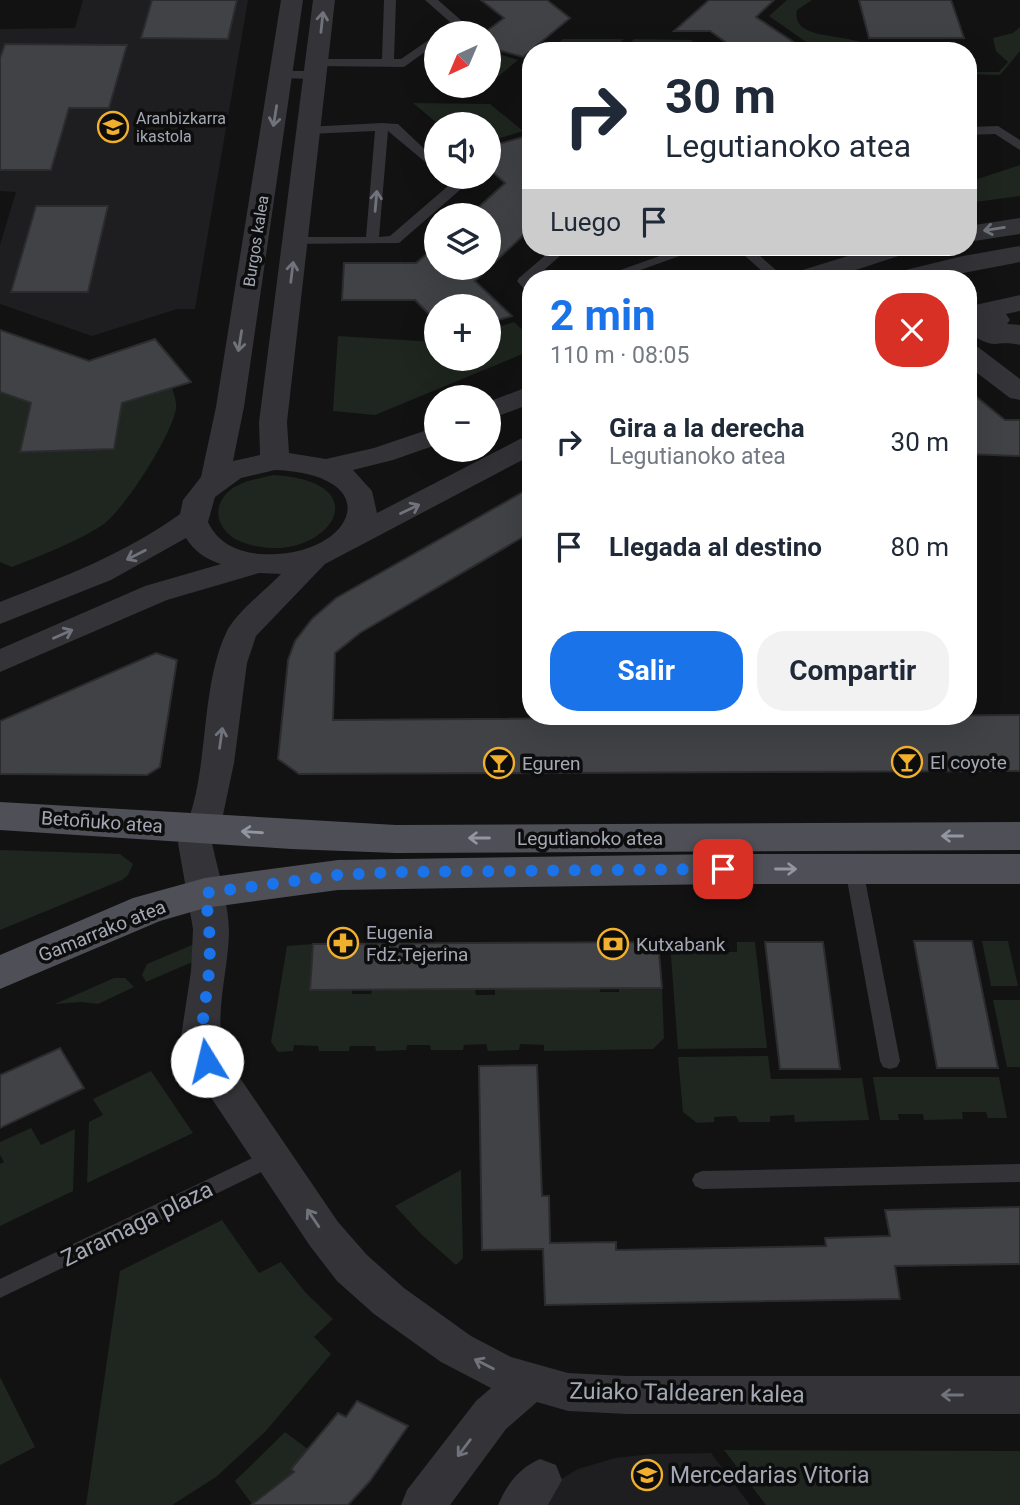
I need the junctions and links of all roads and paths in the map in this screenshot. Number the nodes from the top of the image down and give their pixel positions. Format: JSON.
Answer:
{"nodes":[{"id":1,"x":292,"y":0,"type":"edge"},
{"id":2,"x":324,"y":0,"type":"edge"},
{"id":3,"x":390,"y":0,"type":"edge"},
{"id":4,"x":431,"y":0,"type":"edge"},
{"id":5,"x":456,"y":21,"type":"edge"},
{"id":6,"x":424,"y":47,"type":"edge"},
{"id":7,"x":388,"y":63,"type":"junction"},
{"id":8,"x":316,"y":69,"type":"junction"},
{"id":9,"x":281,"y":75,"type":"junction"},
{"id":10,"x":382,"y":127,"type":"junction"},
{"id":11,"x":309,"y":130,"type":"junction"},
{"id":12,"x":977,"y":131,"type":"edge"},
{"id":13,"x":1020,"y":146,"type":"edge"},
{"id":14,"x":424,"y":156,"type":"edge"},
{"id":15,"x":453,"y":189,"type":"edge"},
{"id":16,"x":1020,"y":226,"type":"edge"},
{"id":17,"x":977,"y":233,"type":"edge"},
{"id":18,"x":295,"y":241,"type":"junction"},
{"id":19,"x":372,"y":241,"type":"junction"},
{"id":20,"x":1020,"y":254,"type":"edge"},
{"id":21,"x":553,"y":256,"type":"edge"},
{"id":22,"x":671,"y":256,"type":"edge"},
{"id":23,"x":752,"y":256,"type":"edge"},
{"id":24,"x":874,"y":256,"type":"edge"},
{"id":25,"x":537,"y":270,"type":"edge"},
{"id":26,"x":629,"y":270,"type":"edge"},
{"id":27,"x":769,"y":270,"type":"edge"},
{"id":28,"x":830,"y":270,"type":"edge"},
{"id":29,"x":939,"y":270,"type":"edge"},
{"id":30,"x":1020,"y":303,"type":"edge"},
{"id":31,"x":1020,"y":337,"type":"edge"},
{"id":32,"x":977,"y":360,"type":"edge"},
{"id":33,"x":1020,"y":392,"type":"edge"},
{"id":34,"x":522,"y":397,"type":"edge"},
{"id":35,"x":501,"y":406,"type":"edge"},
{"id":36,"x":424,"y":439,"type":"edge"},
{"id":37,"x":522,"y":449,"type":"edge"},
{"id":38,"x":275,"y":461,"type":"junction"},
{"id":39,"x":325,"y":468,"type":"junction"},
{"id":40,"x":215,"y":481,"type":"junction"},
{"id":41,"x":194,"y":519,"type":"junction"},
{"id":42,"x":349,"y":539,"type":"junction"},
{"id":43,"x":313,"y":559,"type":"junction"},
{"id":44,"x":256,"y":564,"type":"junction"},
{"id":45,"x":0,"y":614,"type":"edge"},
{"id":46,"x":0,"y":662,"type":"edge"},
{"id":47,"x":0,"y":816,"type":"edge"},
{"id":48,"x":203,"y":829,"type":"junction"},
{"id":49,"x":1020,"y":836,"type":"edge"},
{"id":50,"x":854,"y":869,"type":"junction"},
{"id":51,"x":1020,"y":869,"type":"edge"},
{"id":52,"x":205,"y":893,"type":"junction"},
{"id":53,"x":0,"y":973,"type":"edge"},
{"id":54,"x":890,"y":1061,"type":"dead end"},
{"id":55,"x":273,"y":1157,"type":"junction"},
{"id":56,"x":1020,"y":1173,"type":"edge"},
{"id":57,"x":702,"y":1180,"type":"dead end"},
{"id":58,"x":0,"y":1289,"type":"edge"},
{"id":59,"x":529,"y":1383,"type":"junction"},
{"id":60,"x":1020,"y":1395,"type":"edge"},
{"id":61,"x":423,"y":1505,"type":"edge"}],
"edges":[{"from":1,"to":9,"type":"street","name":"Burgos kalea"},
{"from":8,"to":2,"type":"street","name":"Burgos kalea","one_way":true},
{"from":3,"to":7,"type":"lane"},
{"from":4,"to":5,"type":"lane"},
{"from":6,"to":7,"type":"lane"},
{"from":7,"to":8,"type":"lane"},
{"from":8,"to":9,"type":"lane"},
{"from":8,"to":11,"type":"street","name":"Burgos kalea"},
{"from":9,"to":40,"type":"street","name":"Burgos kalea","one_way":true},
{"from":10,"to":11,"type":"lane"},
{"from":10,"to":14,"type":"lane"},
{"from":19,"to":10,"type":"lane","one_way":true},
{"from":11,"to":18,"type":"street","name":"Burgos kalea"},
{"from":12,"to":13,"type":"lane"},
{"from":15,"to":19,"type":"lane"},
{"from":16,"to":17,"type":"street","one_way":true},
{"from":18,"to":19,"type":"lane"},
{"from":38,"to":18,"type":"street","name":"Burgos kalea","one_way":true},
{"from":20,"to":29,"type":"street"},
{"from":21,"to":25,"type":"lane"},
{"from":22,"to":26,"type":"lane"},
{"from":23,"to":27,"type":"lane"},
{"from":24,"to":28,"type":"street"},
{"from":30,"to":31,"type":"street"},
{"from":32,"to":33,"type":"street"},
{"from":34,"to":35,"type":"street"},
{"from":36,"to":39,"type":"street"},
{"from":42,"to":37,"type":"street","one_way":true},
{"from":38,"to":39,"type":"street"},
{"from":38,"to":40,"type":"street"},
{"from":39,"to":42,"type":"street"},
{"from":40,"to":41,"type":"street"},
{"from":41,"to":44,"type":"street"},
{"from":41,"to":45,"type":"street","one_way":true},
{"from":42,"to":43,"type":"street"},
{"from":43,"to":44,"type":"street"},
{"from":48,"to":43,"type":"street","one_way":true},
{"from":46,"to":44,"type":"street","one_way":true},
{"from":47,"to":48,"type":"main road","name":"Betoñuko atea"},
{"from":49,"to":48,"type":"main road","name":"Legutianoko atea","one_way":true},
{"from":48,"to":52,"type":"street","name":"Zuiako Taldearen kalea"},
{"from":50,"to":51,"type":"main road","name":"Legutianoko atea"},
{"from":52,"to":50,"type":"main road","name":"Legutianoko atea","one_way":true},
{"from":50,"to":54,"type":"lane"},
{"from":52,"to":53,"type":"main road","name":"Gamarrako atea"},
{"from":52,"to":55,"type":"street","name":"Zuiako Taldearen kalea"},
{"from":55,"to":58,"type":"lane","name":"Zaramaga plaza"},
{"from":59,"to":55,"type":"street","name":"Zuiako Taldearen kalea","one_way":true},
{"from":56,"to":57,"type":"lane"},
{"from":60,"to":59,"type":"street","name":"Zuiako Taldearen kalea","one_way":true},
{"from":59,"to":61,"type":"street","one_way":true}]}
